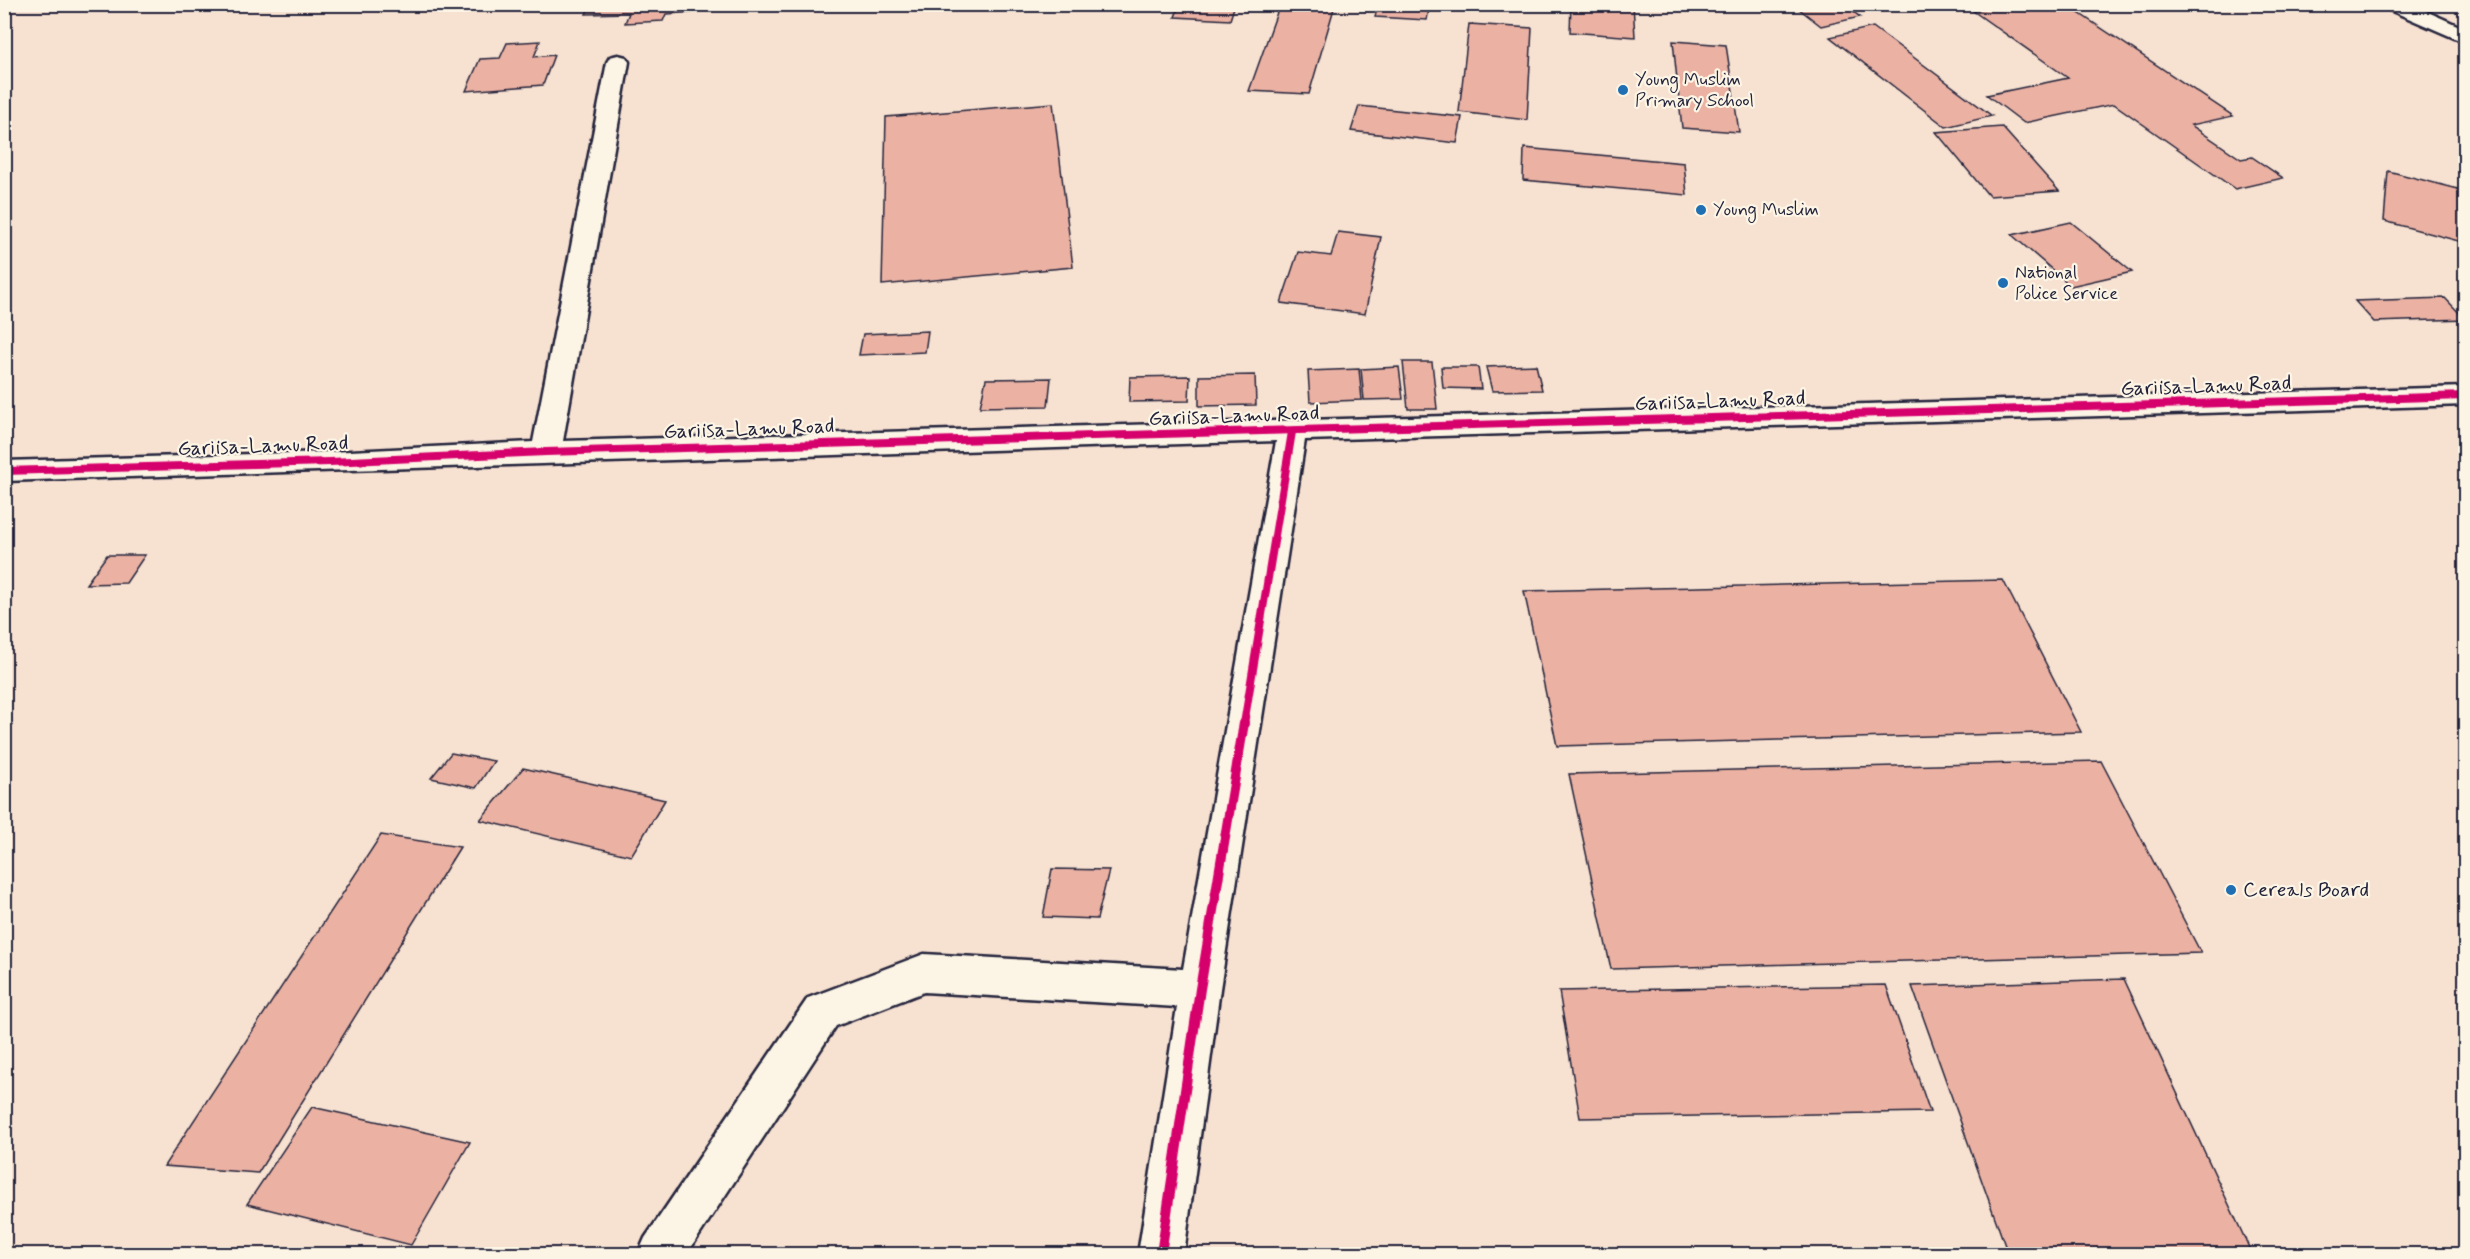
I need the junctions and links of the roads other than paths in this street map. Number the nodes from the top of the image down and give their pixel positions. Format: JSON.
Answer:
{"nodes":[{"id":1,"x":2392,"y":4,"type":"edge"},
{"id":2,"x":2466,"y":37,"type":"edge"},
{"id":3,"x":618,"y":62,"type":"dead end"},
{"id":4,"x":2466,"y":396,"type":"edge"},
{"id":5,"x":1292,"y":432,"type":"junction"},
{"id":6,"x":546,"y":452,"type":"junction"},
{"id":7,"x":4,"y":471,"type":"edge"},
{"id":8,"x":1200,"y":989,"type":"junction"},
{"id":9,"x":661,"y":1254,"type":"edge"},
{"id":10,"x":1161,"y":1254,"type":"edge"}],
"edges":[{"from":1,"to":2,"type":"street"},
{"from":3,"to":6,"type":"street"},
{"from":4,"to":5,"type":"street","name":"Gariisa-Lamu Road"},
{"from":5,"to":6,"type":"street","name":"Gariisa-Lamu Road"},
{"from":5,"to":8,"type":"street"},
{"from":6,"to":7,"type":"street","name":"Gariisa-Lamu Road"},
{"from":8,"to":9,"type":"street"},
{"from":8,"to":10,"type":"street"}]}
